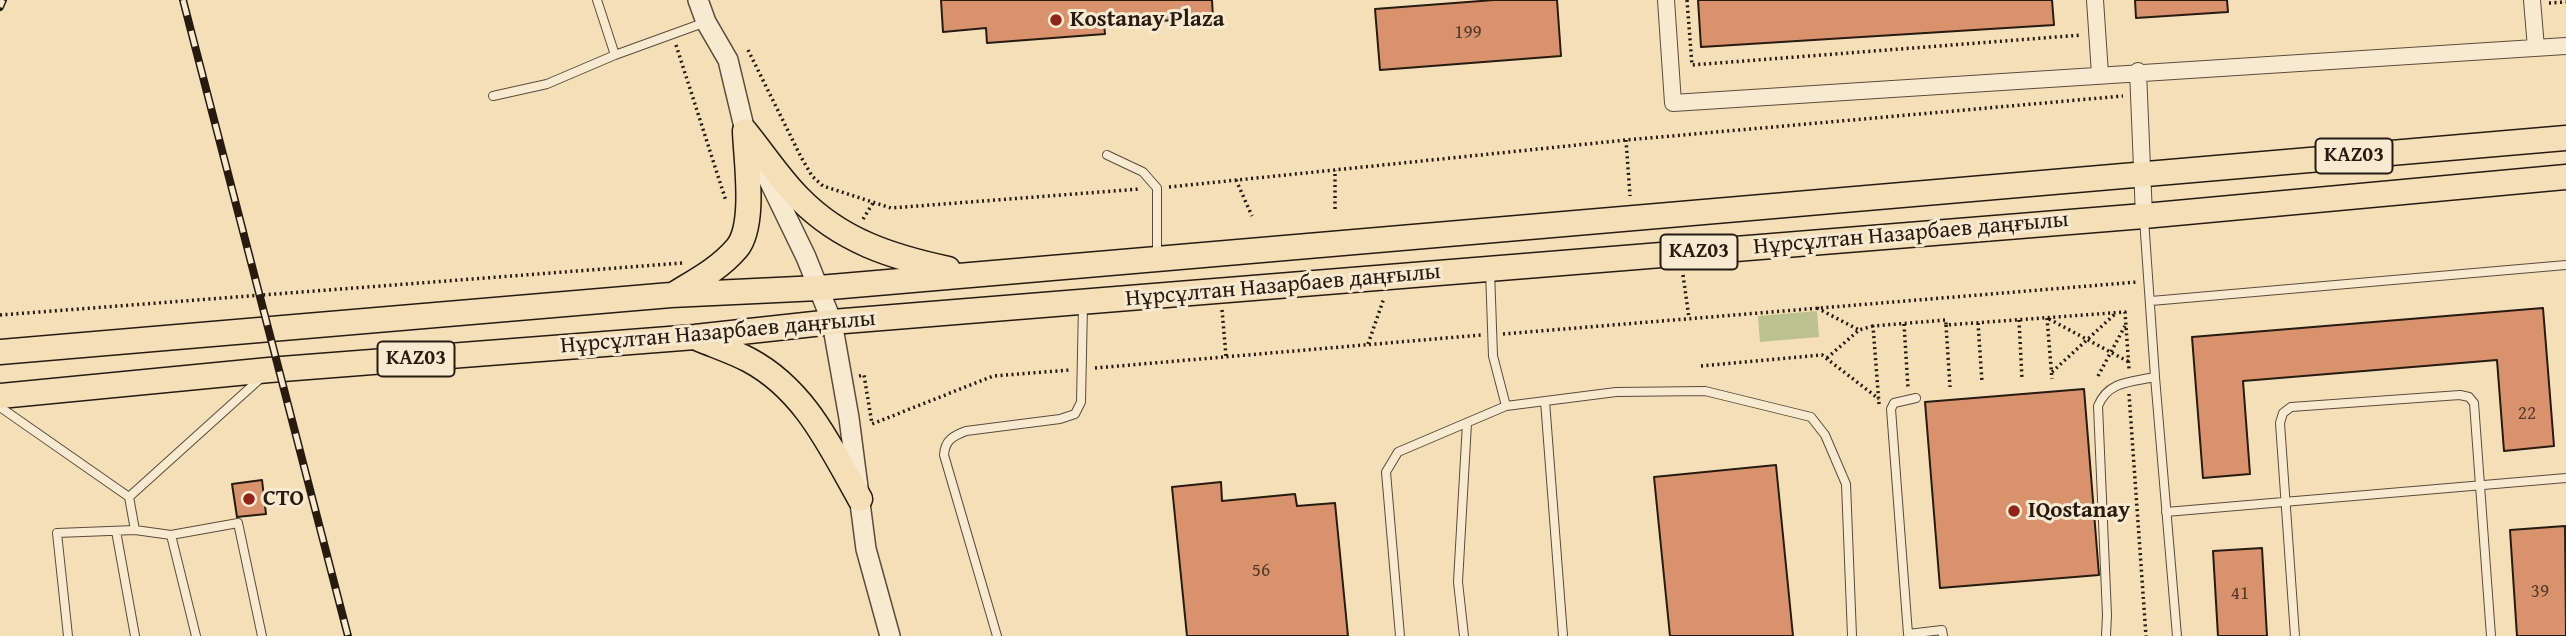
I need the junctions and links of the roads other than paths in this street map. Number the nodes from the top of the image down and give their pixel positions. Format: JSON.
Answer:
{"nodes":[{"id":1,"x":597,"y":0,"type":"edge"},
{"id":2,"x":698,"y":0,"type":"edge"},
{"id":3,"x":1666,"y":0,"type":"edge"},
{"id":4,"x":2095,"y":0,"type":"edge"},
{"id":5,"x":2532,"y":0,"type":"edge"},
{"id":6,"x":706,"y":22,"type":"junction"},
{"id":7,"x":2566,"y":46,"type":"edge"},
{"id":8,"x":2536,"y":48,"type":"junction"},
{"id":9,"x":615,"y":55,"type":"junction"},
{"id":10,"x":2138,"y":71,"type":"junction"},
{"id":11,"x":2100,"y":75,"type":"junction"},
{"id":12,"x":493,"y":96,"type":"dead end"},
{"id":13,"x":745,"y":131,"type":"junction"},
{"id":14,"x":2566,"y":138,"type":"edge"},
{"id":15,"x":1107,"y":155,"type":"dead end"},
{"id":16,"x":2143,"y":174,"type":"junction"},
{"id":17,"x":2566,"y":177,"type":"edge"},
{"id":18,"x":2144,"y":216,"type":"junction"},
{"id":19,"x":1157,"y":259,"type":"junction"},
{"id":20,"x":2566,"y":265,"type":"edge"},
{"id":21,"x":1490,"y":268,"type":"junction"},
{"id":22,"x":972,"y":275,"type":"junction"},
{"id":23,"x":819,"y":288,"type":"junction"},
{"id":24,"x":671,"y":296,"type":"junction"},
{"id":25,"x":2151,"y":301,"type":"junction"},
{"id":26,"x":1083,"y":302,"type":"junction"},
{"id":27,"x":832,"y":323,"type":"junction"},
{"id":28,"x":695,"y":337,"type":"junction"},
{"id":29,"x":0,"y":352,"type":"edge"},
{"id":30,"x":269,"y":370,"type":"junction"},
{"id":31,"x":2155,"y":377,"type":"junction"},
{"id":32,"x":0,"y":396,"type":"edge"},
{"id":33,"x":1916,"y":398,"type":"dead end"},
{"id":34,"x":1545,"y":401,"type":"junction"},
{"id":35,"x":1506,"y":406,"type":"junction"},
{"id":36,"x":0,"y":407,"type":"edge"},
{"id":37,"x":1467,"y":423,"type":"junction"},
{"id":38,"x":2566,"y":478,"type":"edge"},
{"id":39,"x":2480,"y":485,"type":"junction"},
{"id":40,"x":129,"y":497,"type":"junction"},
{"id":41,"x":860,"y":499,"type":"junction"},
{"id":42,"x":2285,"y":502,"type":"junction"},
{"id":43,"x":2166,"y":512,"type":"junction"},
{"id":44,"x":135,"y":530,"type":"junction"},
{"id":45,"x":116,"y":531,"type":"junction"},
{"id":46,"x":172,"y":535,"type":"junction"},
{"id":47,"x":68,"y":636,"type":"edge"},
{"id":48,"x":135,"y":636,"type":"edge"},
{"id":49,"x":196,"y":636,"type":"edge"},
{"id":50,"x":262,"y":636,"type":"edge"},
{"id":51,"x":890,"y":636,"type":"edge"},
{"id":52,"x":997,"y":636,"type":"edge"},
{"id":53,"x":1400,"y":636,"type":"edge"},
{"id":54,"x":1464,"y":636,"type":"edge"},
{"id":55,"x":1563,"y":636,"type":"edge"},
{"id":56,"x":1852,"y":636,"type":"edge"},
{"id":57,"x":1943,"y":636,"type":"edge"},
{"id":58,"x":2106,"y":636,"type":"edge"},
{"id":59,"x":2177,"y":636,"type":"edge"},
{"id":60,"x":2295,"y":636,"type":"edge"},
{"id":61,"x":2491,"y":636,"type":"edge"}],
"edges":[{"from":1,"to":9,"type":"lane"},
{"from":2,"to":6,"type":"street"},
{"from":3,"to":11,"type":"street"},
{"from":4,"to":11,"type":"street"},
{"from":5,"to":8,"type":"street"},
{"from":6,"to":9,"type":"lane"},
{"from":6,"to":13,"type":"street"},
{"from":7,"to":8,"type":"street"},
{"from":8,"to":10,"type":"street"},
{"from":9,"to":12,"type":"lane"},
{"from":10,"to":11,"type":"street"},
{"from":10,"to":16,"type":"street"},
{"from":13,"to":22,"type":"main road"},
{"from":13,"to":23,"type":"street"},
{"from":13,"to":24,"type":"main road"},
{"from":14,"to":16,"type":"main road","name":"Нұрсұлтан Назарбаев даңғылы","number":"KАZ03"},
{"from":15,"to":19,"type":"lane"},
{"from":16,"to":18,"type":"street"},
{"from":16,"to":19,"type":"main road","name":"Нұрсұлтан Назарбаев даңғылы","number":"KАZ03"},
{"from":17,"to":18,"type":"main road","name":"Нұрсұлтан Назарбаев даңғылы","number":"KАZ03"},
{"from":18,"to":21,"type":"main road","name":"Нұрсұлтан Назарбаев даңғылы","number":"KАZ03"},
{"from":18,"to":25,"type":"lane"},
{"from":19,"to":22,"type":"main road","name":"Нұрсұлтан Назарбаев даңғылы","number":"KАZ03"},
{"from":20,"to":25,"type":"lane"},
{"from":21,"to":26,"type":"main road","name":"Нұрсұлтан Назарбаев даңғылы","number":"KАZ03"},
{"from":21,"to":35,"type":"lane"},
{"from":22,"to":23,"type":"main road","number":"KАZ03"},
{"from":23,"to":24,"type":"main road","name":"Нұрсұлтан Назарбаев даңғылы","number":"KАZ03"},
{"from":23,"to":27,"type":"street"},
{"from":24,"to":29,"type":"main road","name":"Нұрсұлтан Назарбаев даңғылы","number":"KАZ03"},
{"from":25,"to":31,"type":"lane"},
{"from":26,"to":27,"type":"main road","name":"Нұрсұлтан Назарбаев даңғылы","number":"KАZ03"},
{"from":26,"to":52,"type":"lane"},
{"from":27,"to":28,"type":"main road","name":"Нұрсұлтан Назарбаев даңғылы","number":"KАZ03"},
{"from":27,"to":41,"type":"street"},
{"from":28,"to":30,"type":"main road","name":"Нұрсұлтан Назарбаев даңғылы","number":"KАZ03"},
{"from":28,"to":41,"type":"main road"},
{"from":30,"to":32,"type":"main road","name":"Нұрсұлтан Назарбаев даңғылы","number":"KАZ03"},
{"from":30,"to":40,"type":"lane"},
{"from":31,"to":43,"type":"lane"},
{"from":31,"to":58,"type":"lane"},
{"from":33,"to":57,"type":"lane"},
{"from":34,"to":35,"type":"lane"},
{"from":34,"to":55,"type":"lane"},
{"from":34,"to":56,"type":"lane"},
{"from":35,"to":37,"type":"lane"},
{"from":36,"to":40,"type":"lane"},
{"from":37,"to":53,"type":"lane"},
{"from":37,"to":54,"type":"lane"},
{"from":38,"to":39,"type":"lane"},
{"from":39,"to":42,"type":"lane"},
{"from":39,"to":42,"type":"lane"},
{"from":39,"to":61,"type":"lane"},
{"from":40,"to":44,"type":"lane"},
{"from":41,"to":51,"type":"street"},
{"from":42,"to":43,"type":"lane"},
{"from":42,"to":60,"type":"lane"},
{"from":43,"to":59,"type":"lane"},
{"from":44,"to":45,"type":"lane"},
{"from":44,"to":46,"type":"lane"},
{"from":45,"to":47,"type":"lane"},
{"from":45,"to":48,"type":"lane"},
{"from":46,"to":49,"type":"lane"},
{"from":46,"to":50,"type":"lane"}]}
